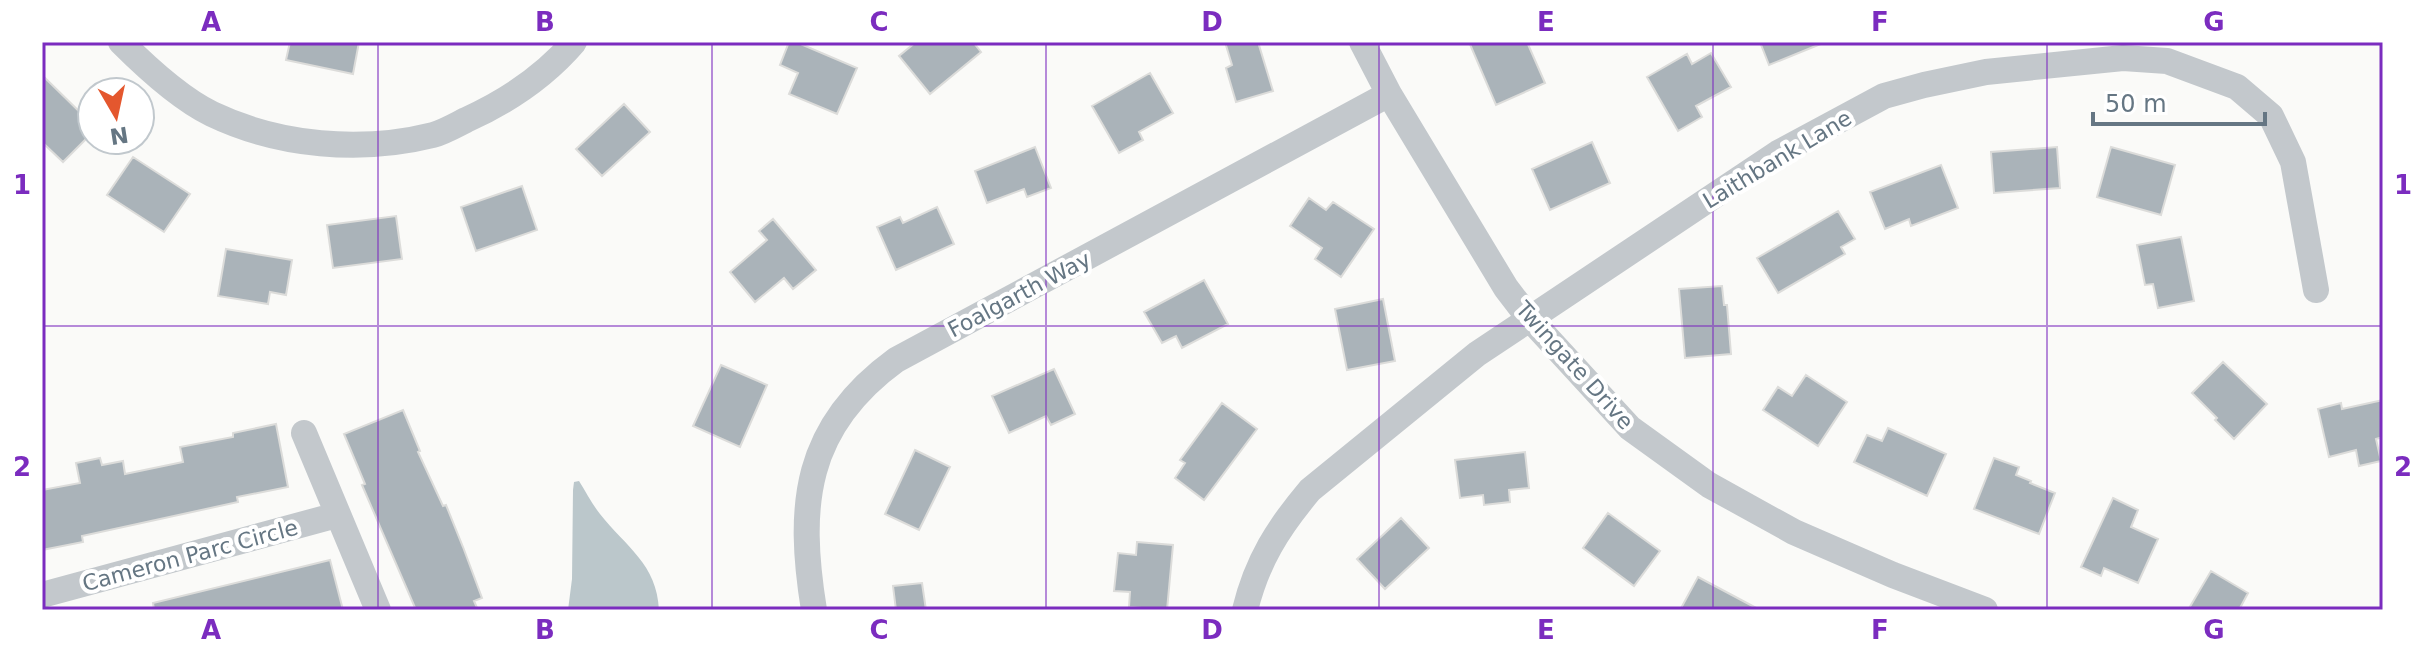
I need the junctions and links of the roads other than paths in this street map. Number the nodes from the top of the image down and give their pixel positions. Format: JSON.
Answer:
{"nodes":[{"id":1,"x":121,"y":42,"type":"edge"},
{"id":2,"x":574,"y":42,"type":"edge"},
{"id":3,"x":1362,"y":42,"type":"edge"},
{"id":4,"x":1389,"y":94,"type":"junction"},
{"id":5,"x":2316,"y":290,"type":"dead end"},
{"id":6,"x":1529,"y":318,"type":"junction"},
{"id":7,"x":304,"y":433,"type":"dead end"},
{"id":8,"x":337,"y":515,"type":"junction"},
{"id":9,"x":42,"y":595,"type":"edge"},
{"id":10,"x":378,"y":610,"type":"edge"},
{"id":11,"x":814,"y":610,"type":"edge"},
{"id":12,"x":1245,"y":610,"type":"edge"},
{"id":13,"x":1985,"y":610,"type":"edge"}],
"edges":[{"from":1,"to":2,"type":"street"},
{"from":3,"to":4,"type":"street","name":"Twingate Drive"},
{"from":4,"to":6,"type":"street","name":"Twingate Drive"},
{"from":4,"to":11,"type":"street","name":"Foalgarth Way"},
{"from":5,"to":6,"type":"street","name":"Laithbank Lane"},
{"from":6,"to":12,"type":"street","name":"Laithbank Lane"},
{"from":6,"to":13,"type":"street","name":"Twingate Drive"},
{"from":7,"to":8,"type":"street"},
{"from":8,"to":9,"type":"street","name":"Cameron Parc Circle"},
{"from":8,"to":10,"type":"street"}]}
